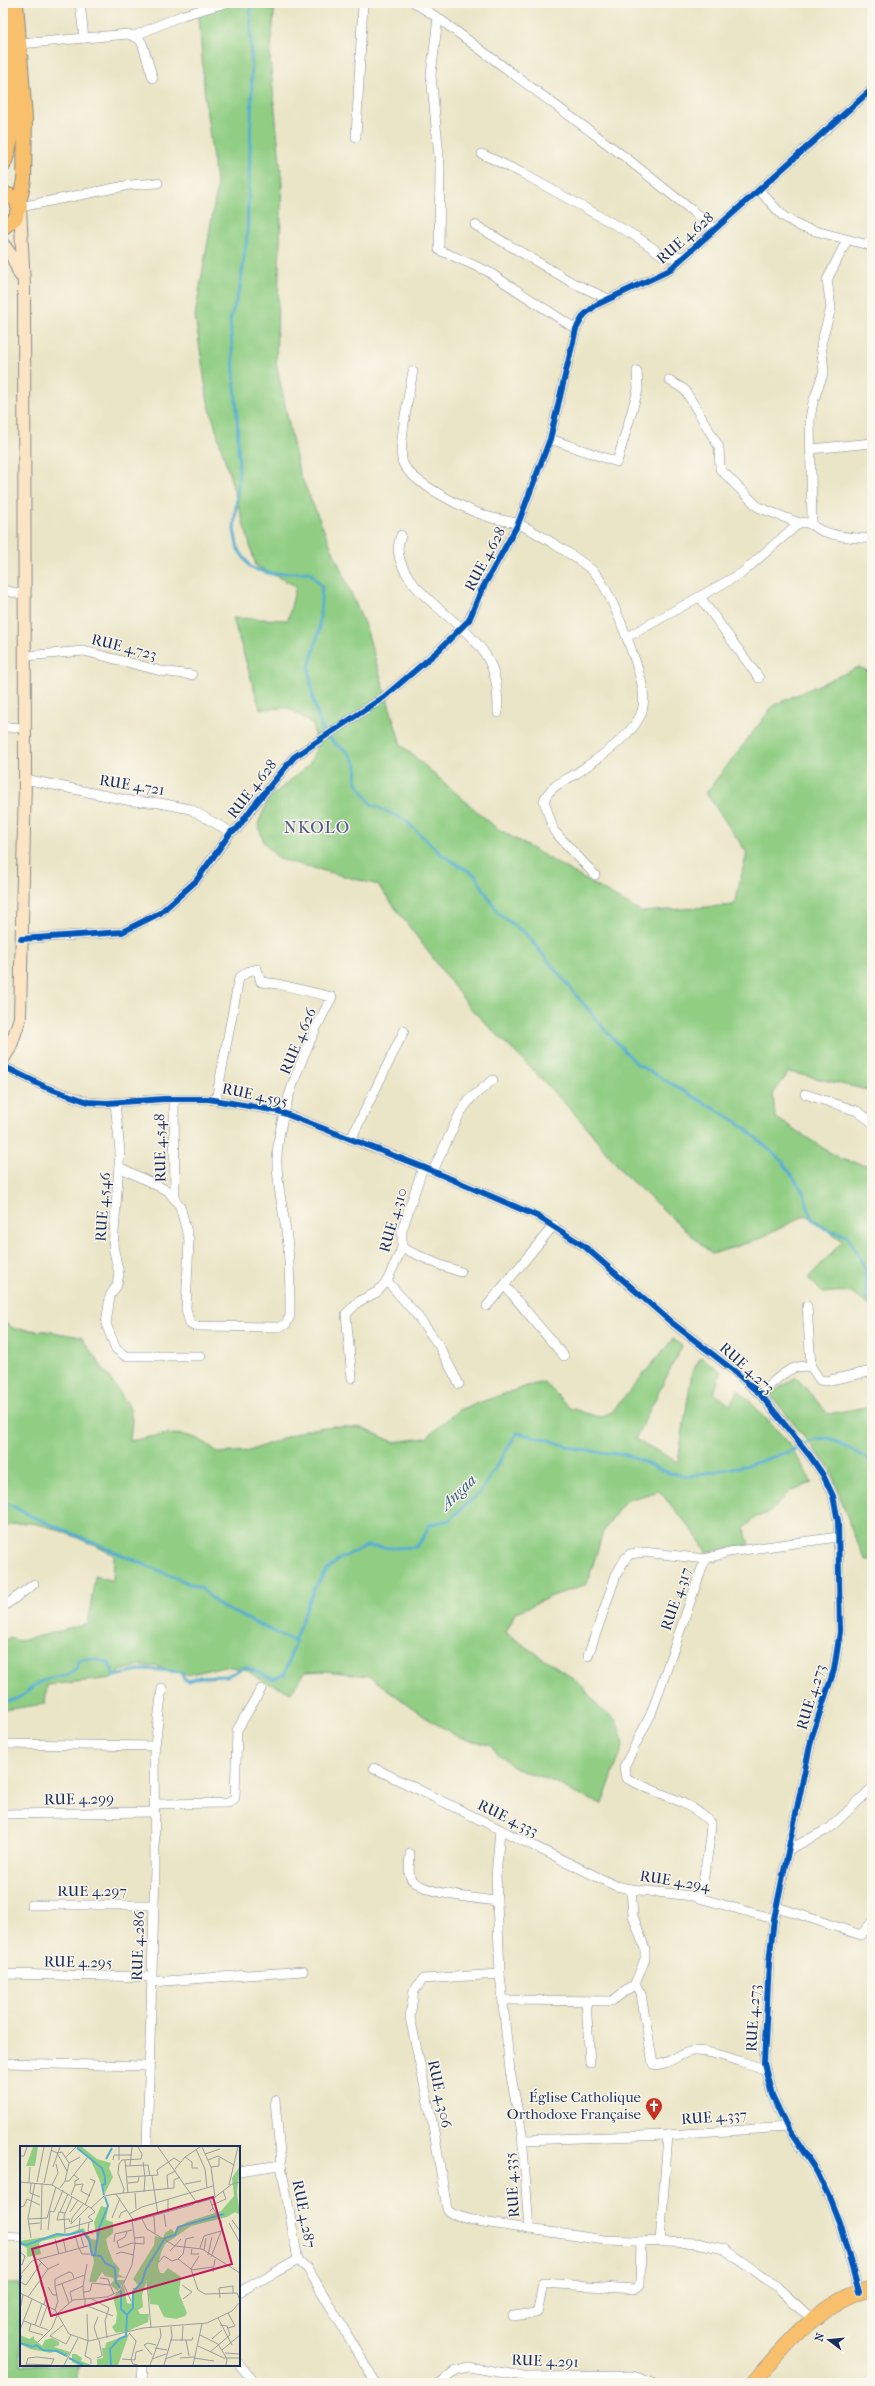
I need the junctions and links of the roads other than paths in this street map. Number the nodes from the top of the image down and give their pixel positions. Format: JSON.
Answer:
{"nodes":[{"id":1,"x":4,"y":3,"type":"edge"},
{"id":2,"x":16,"y":3,"type":"edge"},
{"id":3,"x":80,"y":3,"type":"edge"},
{"id":4,"x":226,"y":3,"type":"edge"},
{"id":5,"x":363,"y":3,"type":"edge"},
{"id":6,"x":415,"y":3,"type":"edge"},
{"id":7,"x":438,"y":18,"type":"junction"},
{"id":8,"x":134,"y":36,"type":"junction"},
{"id":9,"x":84,"y":38,"type":"junction"},
{"id":10,"x":20,"y":44,"type":"junction"},
{"id":11,"x":153,"y":78,"type":"dead end"},
{"id":12,"x":872,"y":89,"type":"edge"},
{"id":13,"x":356,"y":137,"type":"dead end"},
{"id":14,"x":482,"y":154,"type":"dead end"},
{"id":15,"x":3,"y":166,"type":"edge"},
{"id":16,"x":158,"y":183,"type":"dead end"},
{"id":17,"x":759,"y":190,"type":"junction"},
{"id":18,"x":3,"y":193,"type":"edge"},
{"id":19,"x":20,"y":207,"type":"junction"},
{"id":20,"x":475,"y":225,"type":"dead end"},
{"id":21,"x":3,"y":228,"type":"edge"},
{"id":22,"x":715,"y":229,"type":"junction"},
{"id":23,"x":847,"y":240,"type":"junction"},
{"id":24,"x":3,"y":244,"type":"edge"},
{"id":25,"x":872,"y":246,"type":"edge"},
{"id":26,"x":685,"y":256,"type":"junction"},
{"id":27,"x":24,"y":286,"type":"junction"},
{"id":28,"x":609,"y":299,"type":"junction"},
{"id":29,"x":576,"y":329,"type":"junction"},
{"id":30,"x":413,"y":370,"type":"dead end"},
{"id":31,"x":637,"y":371,"type":"dead end"},
{"id":32,"x":669,"y":380,"type":"dead end"},
{"id":33,"x":550,"y":439,"type":"junction"},
{"id":34,"x":872,"y":443,"type":"edge"},
{"id":35,"x":811,"y":449,"type":"junction"},
{"id":36,"x":799,"y":523,"type":"junction"},
{"id":37,"x":812,"y":523,"type":"junction"},
{"id":38,"x":518,"y":524,"type":"junction"},
{"id":39,"x":401,"y":535,"type":"dead end"},
{"id":40,"x":872,"y":538,"type":"edge"},
{"id":41,"x":3,"y":590,"type":"edge"},
{"id":42,"x":25,"y":595,"type":"junction"},
{"id":43,"x":700,"y":597,"type":"junction"},
{"id":44,"x":462,"y":627,"type":"junction"},
{"id":45,"x":627,"y":637,"type":"junction"},
{"id":46,"x":25,"y":656,"type":"junction"},
{"id":47,"x":192,"y":675,"type":"dead end"},
{"id":48,"x":759,"y":678,"type":"dead end"},
{"id":49,"x":498,"y":713,"type":"dead end"},
{"id":50,"x":3,"y":727,"type":"edge"},
{"id":51,"x":25,"y":728,"type":"junction"},
{"id":52,"x":25,"y":779,"type":"junction"},
{"id":53,"x":231,"y":832,"type":"junction"},
{"id":54,"x":595,"y":875,"type":"dead end"},
{"id":55,"x":21,"y":939,"type":"junction"},
{"id":56,"x":404,"y":1031,"type":"dead end"},
{"id":57,"x":3,"y":1059,"type":"edge"},
{"id":58,"x":3,"y":1066,"type":"edge"},
{"id":59,"x":493,"y":1080,"type":"dead end"},
{"id":60,"x":805,"y":1094,"type":"dead end"},
{"id":61,"x":174,"y":1099,"type":"junction"},
{"id":62,"x":216,"y":1100,"type":"junction"},
{"id":63,"x":115,"y":1103,"type":"junction"},
{"id":64,"x":284,"y":1114,"type":"junction"},
{"id":65,"x":872,"y":1122,"type":"edge"},
{"id":66,"x":351,"y":1139,"type":"junction"},
{"id":67,"x":119,"y":1167,"type":"junction"},
{"id":68,"x":423,"y":1167,"type":"junction"},
{"id":69,"x":433,"y":1171,"type":"junction"},
{"id":70,"x":175,"y":1198,"type":"junction"},
{"id":71,"x":537,"y":1216,"type":"joint"},
{"id":72,"x":554,"y":1225,"type":"junction"},
{"id":73,"x":402,"y":1248,"type":"junction"},
{"id":74,"x":461,"y":1272,"type":"dead end"},
{"id":75,"x":387,"y":1281,"type":"junction"},
{"id":76,"x":505,"y":1286,"type":"junction"},
{"id":77,"x":487,"y":1306,"type":"dead end"},
{"id":78,"x":807,"y":1306,"type":"dead end"},
{"id":79,"x":201,"y":1356,"type":"dead end"},
{"id":80,"x":564,"y":1356,"type":"dead end"},
{"id":81,"x":811,"y":1367,"type":"junction"},
{"id":82,"x":872,"y":1372,"type":"edge"},
{"id":83,"x":352,"y":1378,"type":"dead end"},
{"id":84,"x":459,"y":1384,"type":"dead end"},
{"id":85,"x":760,"y":1394,"type":"junction"},
{"id":86,"x":838,"y":1537,"type":"junction"},
{"id":87,"x":705,"y":1559,"type":"junction"},
{"id":88,"x":34,"y":1584,"type":"dead end"},
{"id":89,"x":3,"y":1606,"type":"edge"},
{"id":90,"x":588,"y":1656,"type":"dead end"},
{"id":91,"x":162,"y":1688,"type":"dead end"},
{"id":92,"x":261,"y":1689,"type":"dead end"},
{"id":93,"x":3,"y":1744,"type":"edge"},
{"id":94,"x":154,"y":1746,"type":"junction"},
{"id":95,"x":374,"y":1768,"type":"dead end"},
{"id":96,"x":872,"y":1788,"type":"edge"},
{"id":97,"x":155,"y":1808,"type":"junction"},
{"id":98,"x":3,"y":1814,"type":"edge"},
{"id":99,"x":500,"y":1830,"type":"junction"},
{"id":100,"x":788,"y":1850,"type":"junction"},
{"id":101,"x":410,"y":1854,"type":"dead end"},
{"id":102,"x":630,"y":1889,"type":"junction"},
{"id":103,"x":700,"y":1898,"type":"junction"},
{"id":104,"x":496,"y":1901,"type":"junction"},
{"id":105,"x":31,"y":1905,"type":"dead end"},
{"id":106,"x":154,"y":1905,"type":"junction"},
{"id":107,"x":777,"y":1907,"type":"junction"},
{"id":108,"x":774,"y":1919,"type":"junction"},
{"id":109,"x":872,"y":1922,"type":"edge"},
{"id":110,"x":303,"y":1971,"type":"dead end"},
{"id":111,"x":3,"y":1974,"type":"edge"},
{"id":112,"x":500,"y":1974,"type":"junction"},
{"id":113,"x":152,"y":1979,"type":"junction"},
{"id":114,"x":635,"y":1984,"type":"junction"},
{"id":115,"x":503,"y":2000,"type":"junction"},
{"id":116,"x":586,"y":2001,"type":"junction"},
{"id":117,"x":3,"y":2063,"type":"edge"},
{"id":118,"x":590,"y":2063,"type":"dead end"},
{"id":119,"x":148,"y":2066,"type":"junction"},
{"id":120,"x":765,"y":2069,"type":"junction"},
{"id":121,"x":275,"y":2100,"type":"dead end"},
{"id":122,"x":787,"y":2127,"type":"junction"},
{"id":123,"x":668,"y":2135,"type":"junction"},
{"id":124,"x":522,"y":2140,"type":"junction"},
{"id":125,"x":147,"y":2146,"type":"edge"},
{"id":126,"x":281,"y":2165,"type":"junction"},
{"id":127,"x":240,"y":2171,"type":"edge"},
{"id":128,"x":529,"y":2229,"type":"junction"},
{"id":129,"x":3,"y":2236,"type":"edge"},
{"id":130,"x":20,"y":2237,"type":"edge"},
{"id":131,"x":641,"y":2241,"type":"junction"},
{"id":132,"x":660,"y":2242,"type":"junction"},
{"id":133,"x":298,"y":2260,"type":"junction"},
{"id":134,"x":240,"y":2291,"type":"edge"},
{"id":135,"x":868,"y":2292,"type":"edge"},
{"id":136,"x":513,"y":2316,"type":"dead end"},
{"id":137,"x":813,"y":2320,"type":"junction"},
{"id":138,"x":240,"y":2365,"type":"edge"},
{"id":139,"x":143,"y":2366,"type":"edge"},
{"id":140,"x":142,"y":2383,"type":"edge"},
{"id":141,"x":255,"y":2383,"type":"edge"},
{"id":142,"x":376,"y":2383,"type":"edge"},
{"id":143,"x":440,"y":2383,"type":"edge"},
{"id":144,"x":653,"y":2383,"type":"edge"},
{"id":145,"x":753,"y":2383,"type":"edge"}],
"edges":[{"from":1,"to":15,"type":"main road"},
{"from":2,"to":10,"type":"main road"},
{"from":3,"to":9,"type":"street"},
{"from":4,"to":8,"type":"street"},
{"from":5,"to":13,"type":"street"},
{"from":6,"to":7,"type":"street"},
{"from":7,"to":22,"type":"street"},
{"from":7,"to":29,"type":"street"},
{"from":8,"to":9,"type":"street"},
{"from":8,"to":11,"type":"street"},
{"from":9,"to":10,"type":"street"},
{"from":10,"to":19,"type":"main road"},
{"from":12,"to":17,"type":"street","name":"RUE 4.628"},
{"from":14,"to":26,"type":"street"},
{"from":16,"to":19,"type":"street"},
{"from":17,"to":22,"type":"street","name":"RUE 4.628"},
{"from":17,"to":23,"type":"street"},
{"from":18,"to":19,"type":"main road"},
{"from":19,"to":21,"type":"main road"},
{"from":19,"to":27,"type":"main road"},
{"from":20,"to":28,"type":"street"},
{"from":22,"to":26,"type":"street","name":"RUE 4.628"},
{"from":23,"to":25,"type":"street"},
{"from":23,"to":35,"type":"street"},
{"from":24,"to":27,"type":"main road"},
{"from":26,"to":28,"type":"street","name":"RUE 4.628"},
{"from":27,"to":42,"type":"main road"},
{"from":28,"to":29,"type":"street","name":"RUE 4.628"},
{"from":29,"to":33,"type":"street","name":"RUE 4.628"},
{"from":30,"to":38,"type":"street"},
{"from":31,"to":33,"type":"street"},
{"from":32,"to":36,"type":"street"},
{"from":33,"to":38,"type":"street","name":"RUE 4.628"},
{"from":34,"to":35,"type":"street"},
{"from":35,"to":37,"type":"street"},
{"from":36,"to":37,"type":"street"},
{"from":36,"to":43,"type":"street"},
{"from":37,"to":40,"type":"street"},
{"from":38,"to":44,"type":"street","name":"RUE 4.628"},
{"from":38,"to":45,"type":"street"},
{"from":39,"to":44,"type":"street"},
{"from":41,"to":42,"type":"street"},
{"from":42,"to":46,"type":"main road"},
{"from":43,"to":45,"type":"street"},
{"from":43,"to":48,"type":"street"},
{"from":44,"to":49,"type":"street"},
{"from":44,"to":53,"type":"street","name":"RUE 4.628"},
{"from":45,"to":54,"type":"street"},
{"from":46,"to":47,"type":"street","name":"RUE 4.723"},
{"from":46,"to":51,"type":"main road"},
{"from":50,"to":51,"type":"street"},
{"from":51,"to":52,"type":"main road"},
{"from":52,"to":53,"type":"street","name":"RUE 4.721"},
{"from":52,"to":55,"type":"main road"},
{"from":53,"to":55,"type":"street","name":"RUE 4.628"},
{"from":55,"to":57,"type":"main road"},
{"from":56,"to":66,"type":"street"},
{"from":58,"to":63,"type":"street","name":"RUE 4.595"},
{"from":59,"to":69,"type":"street"},
{"from":60,"to":65,"type":"street"},
{"from":61,"to":62,"type":"street","name":"RUE 4.595"},
{"from":61,"to":63,"type":"street","name":"RUE 4.595"},
{"from":61,"to":70,"type":"street","name":"RUE 4.548"},
{"from":62,"to":64,"type":"street","name":"RUE 4.595"},
{"from":62,"to":64,"type":"street","name":"RUE 4.626"},
{"from":63,"to":67,"type":"street","name":"RUE 4.546"},
{"from":64,"to":66,"type":"street","name":"RUE 4.595"},
{"from":64,"to":70,"type":"street","name":"RUE 4.626"},
{"from":66,"to":68,"type":"street","name":"RUE 4.595"},
{"from":67,"to":70,"type":"street"},
{"from":67,"to":79,"type":"street","name":"RUE 4.546"},
{"from":68,"to":69,"type":"street","name":"RUE 4.595"},
{"from":68,"to":73,"type":"street","name":"RUE 4.310"},
{"from":69,"to":71,"type":"street","name":"RUE 4.595"},
{"from":71,"to":72,"type":"street","name":"RUE 4.273"},
{"from":72,"to":76,"type":"street"},
{"from":72,"to":85,"type":"street","name":"RUE 4.273"},
{"from":73,"to":74,"type":"street"},
{"from":73,"to":75,"type":"street","name":"RUE 4.310"},
{"from":75,"to":83,"type":"street","name":"RUE 4.310"},
{"from":75,"to":84,"type":"street"},
{"from":76,"to":77,"type":"street"},
{"from":76,"to":80,"type":"street"},
{"from":78,"to":81,"type":"street"},
{"from":81,"to":82,"type":"street"},
{"from":81,"to":85,"type":"street"},
{"from":85,"to":86,"type":"street","name":"RUE 4.273"},
{"from":86,"to":87,"type":"street","name":"RUE 4.317"},
{"from":86,"to":100,"type":"street","name":"RUE 4.273"},
{"from":87,"to":90,"type":"street"},
{"from":87,"to":103,"type":"street","name":"RUE 4.317"},
{"from":88,"to":89,"type":"street"},
{"from":91,"to":94,"type":"street","name":"RUE 4.286"},
{"from":92,"to":97,"type":"street","name":"RUE 4.299"},
{"from":93,"to":94,"type":"street"},
{"from":94,"to":97,"type":"street","name":"RUE 4.286"},
{"from":95,"to":99,"type":"street","name":"RUE 4.333"},
{"from":96,"to":100,"type":"street"},
{"from":97,"to":98,"type":"street","name":"RUE 4.299"},
{"from":97,"to":106,"type":"street","name":"RUE 4.286"},
{"from":99,"to":102,"type":"street","name":"RUE 4.333"},
{"from":99,"to":104,"type":"street","name":"RUE 4.335"},
{"from":100,"to":107,"type":"street","name":"RUE 4.273"},
{"from":101,"to":104,"type":"street"},
{"from":102,"to":103,"type":"street","name":"RUE 4.294"},
{"from":102,"to":114,"type":"street","name":"RUE 4.294"},
{"from":103,"to":108,"type":"street","name":"RUE 4.294"},
{"from":104,"to":112,"type":"street","name":"RUE 4.335"},
{"from":105,"to":106,"type":"street","name":"RUE 4.297"},
{"from":106,"to":113,"type":"street","name":"RUE 4.286"},
{"from":107,"to":108,"type":"street","name":"RUE 4.273"},
{"from":107,"to":109,"type":"street"},
{"from":108,"to":120,"type":"street","name":"RUE 4.273"},
{"from":110,"to":113,"type":"street","name":"RUE 4.295"},
{"from":111,"to":113,"type":"street","name":"RUE 4.295"},
{"from":112,"to":115,"type":"street","name":"RUE 4.335"},
{"from":112,"to":128,"type":"street","name":"RUE 4.306"},
{"from":113,"to":119,"type":"street","name":"RUE 4.286"},
{"from":114,"to":116,"type":"street"},
{"from":114,"to":120,"type":"street"},
{"from":115,"to":116,"type":"street"},
{"from":115,"to":124,"type":"street","name":"RUE 4.335"},
{"from":116,"to":118,"type":"street"},
{"from":117,"to":119,"type":"street"},
{"from":119,"to":125,"type":"street","name":"RUE 4.286"},
{"from":120,"to":122,"type":"street","name":"RUE 4.273"},
{"from":121,"to":126,"type":"street","name":"RUE 4.287"},
{"from":122,"to":123,"type":"street","name":"RUE 4.337"},
{"from":122,"to":135,"type":"street","name":"RUE 4.273"},
{"from":123,"to":124,"type":"street","name":"RUE 4.337"},
{"from":123,"to":132,"type":"street"},
{"from":124,"to":128,"type":"street","name":"RUE 4.335"},
{"from":126,"to":127,"type":"street"},
{"from":126,"to":133,"type":"street","name":"RUE 4.287"},
{"from":128,"to":131,"type":"street","name":"RUE 4.335"},
{"from":129,"to":130,"type":"street"},
{"from":131,"to":132,"type":"street","name":"RUE 4.335"},
{"from":131,"to":136,"type":"street"},
{"from":132,"to":137,"type":"street","name":"RUE 4.335"},
{"from":133,"to":134,"type":"street"},
{"from":133,"to":142,"type":"street","name":"RUE 4.287"},
{"from":135,"to":137,"type":"highway"},
{"from":137,"to":145,"type":"highway"},
{"from":138,"to":141,"type":"street"},
{"from":139,"to":140,"type":"street"},
{"from":143,"to":144,"type":"street","name":"RUE 4.291"}]}
